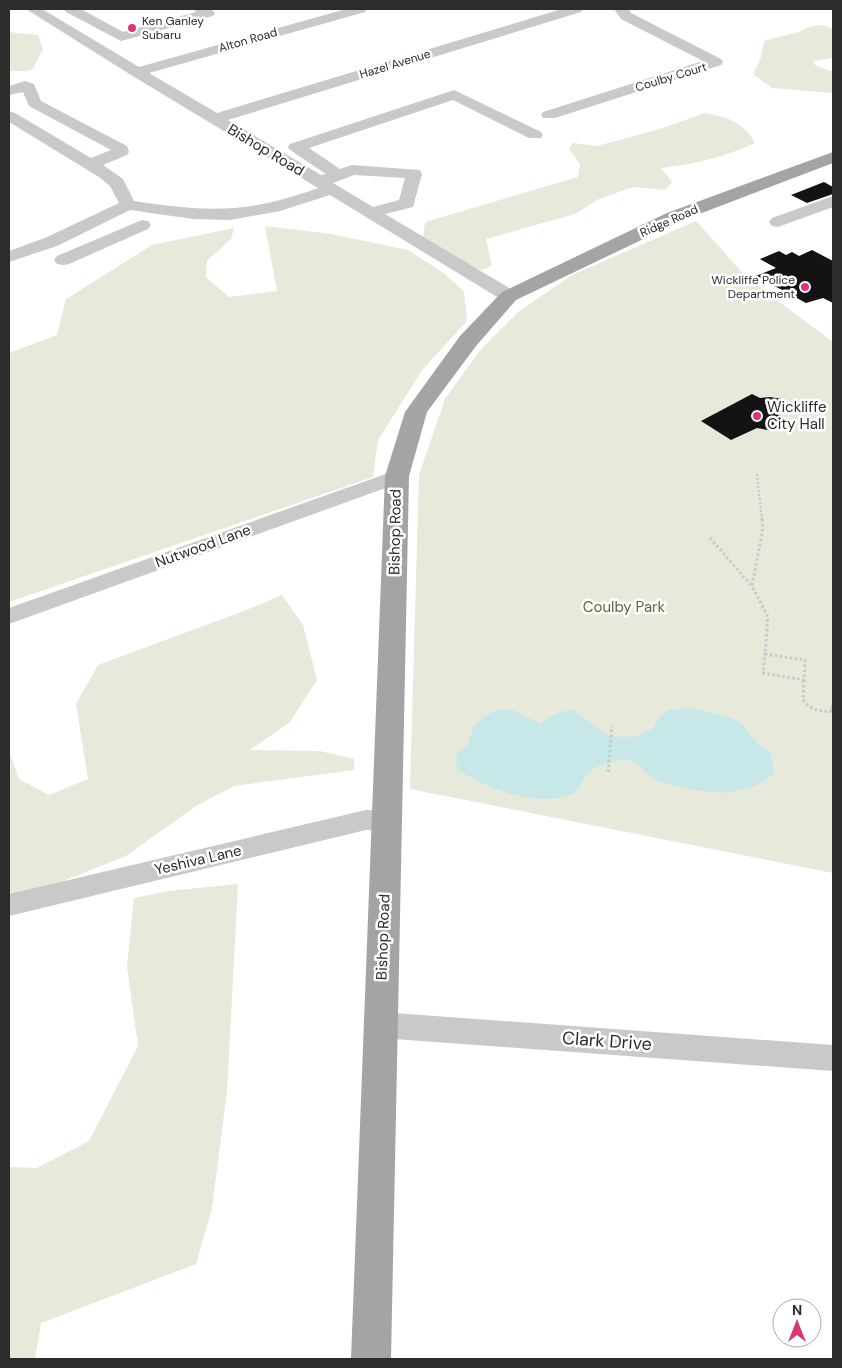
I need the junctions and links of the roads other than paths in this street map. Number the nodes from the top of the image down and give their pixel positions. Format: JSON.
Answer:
{"nodes":[{"id":1,"x":33,"y":9,"type":"edge"},
{"id":2,"x":71,"y":9,"type":"edge"},
{"id":3,"x":201,"y":9,"type":"edge"},
{"id":4,"x":360,"y":9,"type":"edge"},
{"id":5,"x":576,"y":9,"type":"edge"},
{"id":6,"x":621,"y":9,"type":"edge"},
{"id":7,"x":639,"y":10,"type":"edge"},
{"id":8,"x":136,"y":72,"type":"junction"},
{"id":9,"x":9,"y":91,"type":"edge"},
{"id":10,"x":549,"y":115,"type":"dead end"},
{"id":11,"x":9,"y":116,"type":"edge"},
{"id":12,"x":215,"y":120,"type":"junction"},
{"id":13,"x":535,"y":135,"type":"dead end"},
{"id":14,"x":296,"y":147,"type":"junction"},
{"id":15,"x":272,"y":154,"type":"junction"},
{"id":16,"x":830,"y":161,"type":"edge"},
{"id":17,"x":91,"y":164,"type":"junction"},
{"id":18,"x":329,"y":182,"type":"junction"},
{"id":19,"x":833,"y":201,"type":"edge"},
{"id":20,"x":128,"y":206,"type":"junction"},
{"id":21,"x":370,"y":213,"type":"junction"},
{"id":22,"x":778,"y":222,"type":"dead end"},
{"id":23,"x":81,"y":228,"type":"junction"},
{"id":24,"x":148,"y":229,"type":"dead end"},
{"id":25,"x":110,"y":245,"type":"junction"},
{"id":26,"x":9,"y":257,"type":"edge"},
{"id":27,"x":70,"y":264,"type":"dead end"},
{"id":28,"x":509,"y":296,"type":"junction"},
{"id":29,"x":397,"y":476,"type":"junction"},
{"id":30,"x":9,"y":616,"type":"edge"},
{"id":31,"x":388,"y":820,"type":"junction"},
{"id":32,"x":9,"y":905,"type":"edge"},
{"id":33,"x":380,"y":1025,"type":"junction"},
{"id":34,"x":833,"y":1058,"type":"edge"},
{"id":35,"x":371,"y":1359,"type":"edge"}],
"edges":[{"from":1,"to":8,"type":"street","name":"Bishop Road"},
{"from":2,"to":3,"type":"street"},
{"from":4,"to":8,"type":"street","name":"Alton Road"},
{"from":5,"to":12,"type":"street","name":"Hazel Avenue"},
{"from":6,"to":7,"type":"street"},
{"from":6,"to":10,"type":"street","name":"Coulby Court"},
{"from":8,"to":12,"type":"street","name":"Bishop Road"},
{"from":9,"to":17,"type":"street"},
{"from":11,"to":17,"type":"street"},
{"from":12,"to":15,"type":"street","name":"Bishop Road"},
{"from":13,"to":14,"type":"street"},
{"from":14,"to":15,"type":"street"},
{"from":14,"to":18,"type":"street"},
{"from":15,"to":18,"type":"street","name":"Bishop Road"},
{"from":16,"to":28,"type":"main road","name":"Ridge Road"},
{"from":17,"to":20,"type":"street"},
{"from":18,"to":20,"type":"street"},
{"from":18,"to":21,"type":"street","name":"Bishop Road"},
{"from":18,"to":21,"type":"street"},
{"from":19,"to":22,"type":"street"},
{"from":20,"to":23,"type":"street"},
{"from":21,"to":28,"type":"street","name":"Bishop Road"},
{"from":23,"to":25,"type":"street"},
{"from":23,"to":26,"type":"street"},
{"from":24,"to":25,"type":"street"},
{"from":25,"to":27,"type":"street"},
{"from":28,"to":29,"type":"main road","name":"Bishop Road"},
{"from":29,"to":30,"type":"street","name":"Nutwood Lane"},
{"from":29,"to":31,"type":"main road","name":"Bishop Road"},
{"from":31,"to":32,"type":"street","name":"Yeshiva Lane"},
{"from":31,"to":33,"type":"main road","name":"Bishop Road"},
{"from":33,"to":34,"type":"street","name":"Clark Drive"},
{"from":33,"to":35,"type":"main road","name":"Bishop Road"}]}
